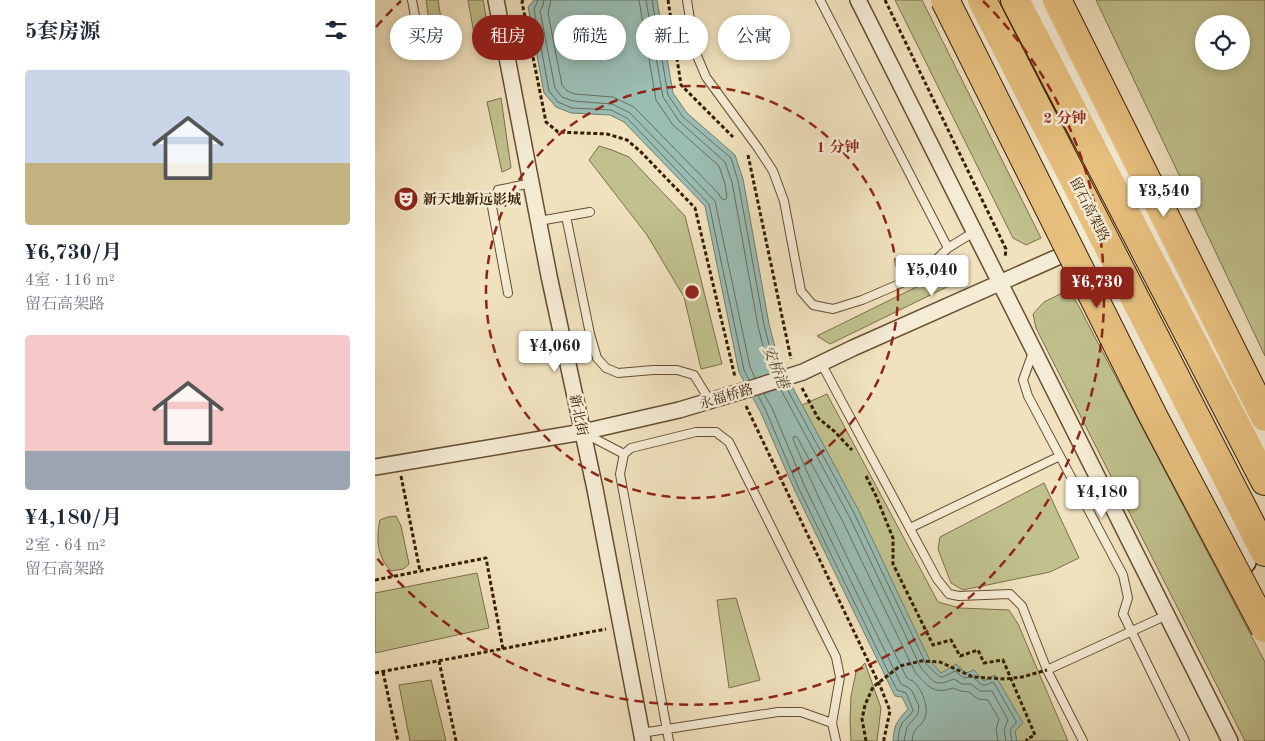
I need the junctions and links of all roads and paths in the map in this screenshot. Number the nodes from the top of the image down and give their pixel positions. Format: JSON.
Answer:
{"nodes":[{"id":1,"x":412,"y":0,"type":"edge"},
{"id":2,"x":497,"y":0,"type":"edge"},
{"id":3,"x":523,"y":0,"type":"edge"},
{"id":4,"x":668,"y":0,"type":"edge"},
{"id":5,"x":687,"y":0,"type":"edge"},
{"id":6,"x":820,"y":0,"type":"edge"},
{"id":7,"x":858,"y":0,"type":"edge"},
{"id":8,"x":885,"y":0,"type":"edge"},
{"id":9,"x":945,"y":0,"type":"edge"},
{"id":10,"x":960,"y":0,"type":"edge"},
{"id":11,"x":983,"y":0,"type":"edge"},
{"id":12,"x":1015,"y":0,"type":"edge"},
{"id":13,"x":1036,"y":0,"type":"edge"},
{"id":14,"x":1057,"y":0,"type":"edge"},
{"id":15,"x":415,"y":15,"type":"edge"},
{"id":16,"x":738,"y":143,"type":"dead end"},
{"id":17,"x":743,"y":149,"type":"dead end"},
{"id":18,"x":531,"y":183,"type":"junction"},
{"id":19,"x":590,"y":212,"type":"dead end"},
{"id":20,"x":567,"y":216,"type":"junction"},
{"id":21,"x":539,"y":221,"type":"junction"},
{"id":22,"x":974,"y":232,"type":"junction"},
{"id":23,"x":1085,"y":246,"type":"junction"},
{"id":24,"x":948,"y":248,"type":"junction"},
{"id":25,"x":1000,"y":283,"type":"junction"},
{"id":26,"x":508,"y":293,"type":"dead end"},
{"id":27,"x":1034,"y":350,"type":"junction"},
{"id":28,"x":821,"y":363,"type":"junction"},
{"id":29,"x":791,"y":375,"type":"junction"},
{"id":30,"x":742,"y":391,"type":"junction"},
{"id":31,"x":710,"y":401,"type":"junction"},
{"id":32,"x":1265,"y":417,"type":"edge"},
{"id":33,"x":583,"y":432,"type":"junction"},
{"id":34,"x":1265,"y":450,"type":"edge"},
{"id":35,"x":624,"y":454,"type":"junction"},
{"id":36,"x":1060,"y":456,"type":"junction"},
{"id":37,"x":399,"y":463,"type":"junction"},
{"id":38,"x":375,"y":467,"type":"edge"},
{"id":39,"x":1265,"y":480,"type":"edge"},
{"id":40,"x":910,"y":528,"type":"junction"},
{"id":41,"x":1265,"y":552,"type":"edge"},
{"id":42,"x":420,"y":571,"type":"junction"},
{"id":43,"x":375,"y":580,"type":"edge"},
{"id":44,"x":1265,"y":601,"type":"edge"},
{"id":45,"x":1167,"y":615,"type":"junction"},
{"id":46,"x":621,"y":626,"type":"junction"},
{"id":47,"x":1265,"y":628,"type":"edge"},
{"id":48,"x":1131,"y":631,"type":"junction"},
{"id":49,"x":503,"y":649,"type":"junction"},
{"id":50,"x":439,"y":661,"type":"junction"},
{"id":51,"x":1047,"y":670,"type":"junction"},
{"id":52,"x":383,"y":672,"type":"junction"},
{"id":53,"x":375,"y":673,"type":"edge"},
{"id":54,"x":832,"y":723,"type":"junction"},
{"id":55,"x":667,"y":728,"type":"junction"},
{"id":56,"x":642,"y":737,"type":"edge"},
{"id":57,"x":398,"y":741,"type":"edge"},
{"id":58,"x":456,"y":741,"type":"edge"},
{"id":59,"x":669,"y":741,"type":"edge"},
{"id":60,"x":836,"y":741,"type":"edge"},
{"id":61,"x":866,"y":741,"type":"edge"},
{"id":62,"x":884,"y":741,"type":"edge"},
{"id":63,"x":1083,"y":741,"type":"edge"},
{"id":64,"x":1185,"y":741,"type":"edge"},
{"id":65,"x":1230,"y":741,"type":"edge"}],
"edges":[{"from":1,"to":15,"type":"lane"},
{"from":2,"to":18,"type":"street","name":"新北街"},
{"from":3,"to":30,"type":"path"},
{"from":4,"to":16,"type":"path"},
{"from":5,"to":24,"type":"lane"},
{"from":6,"to":24,"type":"lane"},
{"from":7,"to":22,"type":"street"},
{"from":8,"to":25,"type":"path"},
{"from":9,"to":47,"type":"highway","bridge":true},
{"from":10,"to":23,"type":"main road"},
{"from":11,"to":41,"type":"highway","name":"留石高架路"},
{"from":12,"to":39,"type":"highway"},
{"from":13,"to":34,"type":"main road"},
{"from":14,"to":32,"type":"highway"},
{"from":17,"to":29,"type":"path"},
{"from":18,"to":21,"type":"street","name":"新北街"},
{"from":18,"to":26,"type":"lane"},
{"from":19,"to":20,"type":"lane"},
{"from":20,"to":21,"type":"lane"},
{"from":20,"to":31,"type":"lane"},
{"from":21,"to":33,"type":"street","name":"新北街"},
{"from":22,"to":24,"type":"lane"},
{"from":22,"to":25,"type":"street"},
{"from":23,"to":25,"type":"street","name":"永福桥路"},
{"from":23,"to":44,"type":"main road"},
{"from":25,"to":27,"type":"street"},
{"from":25,"to":28,"type":"street","name":"永福桥路"},
{"from":27,"to":36,"type":"lane"},
{"from":27,"to":45,"type":"street"},
{"from":28,"to":29,"type":"street","name":"永福桥路"},
{"from":28,"to":40,"type":"lane"},
{"from":29,"to":30,"type":"street","name":"永福桥路"},
{"from":30,"to":31,"type":"street","name":"永福桥路"},
{"from":30,"to":62,"type":"path"},
{"from":31,"to":33,"type":"street","name":"永福桥路"},
{"from":33,"to":35,"type":"lane"},
{"from":33,"to":37,"type":"street","name":"永福桥路"},
{"from":33,"to":46,"type":"street","name":"新北街"},
{"from":35,"to":54,"type":"lane"},
{"from":35,"to":55,"type":"lane"},
{"from":36,"to":40,"type":"lane"},
{"from":36,"to":48,"type":"lane"},
{"from":37,"to":38,"type":"street","name":"永福桥路"},
{"from":37,"to":42,"type":"path"},
{"from":40,"to":51,"type":"lane"},
{"from":42,"to":43,"type":"path"},
{"from":42,"to":49,"type":"path"},
{"from":45,"to":48,"type":"lane"},
{"from":45,"to":65,"type":"street"},
{"from":46,"to":49,"type":"path"},
{"from":46,"to":56,"type":"street","name":"新北街"},
{"from":48,"to":51,"type":"lane"},
{"from":48,"to":64,"type":"lane"},
{"from":49,"to":50,"type":"path"},
{"from":50,"to":52,"type":"path"},
{"from":50,"to":58,"type":"path"},
{"from":51,"to":61,"type":"path","bridge":true},
{"from":51,"to":63,"type":"lane"},
{"from":52,"to":53,"type":"path"},
{"from":52,"to":57,"type":"path"},
{"from":54,"to":55,"type":"lane"},
{"from":54,"to":60,"type":"lane"},
{"from":55,"to":56,"type":"lane"},
{"from":55,"to":59,"type":"lane"}]}
